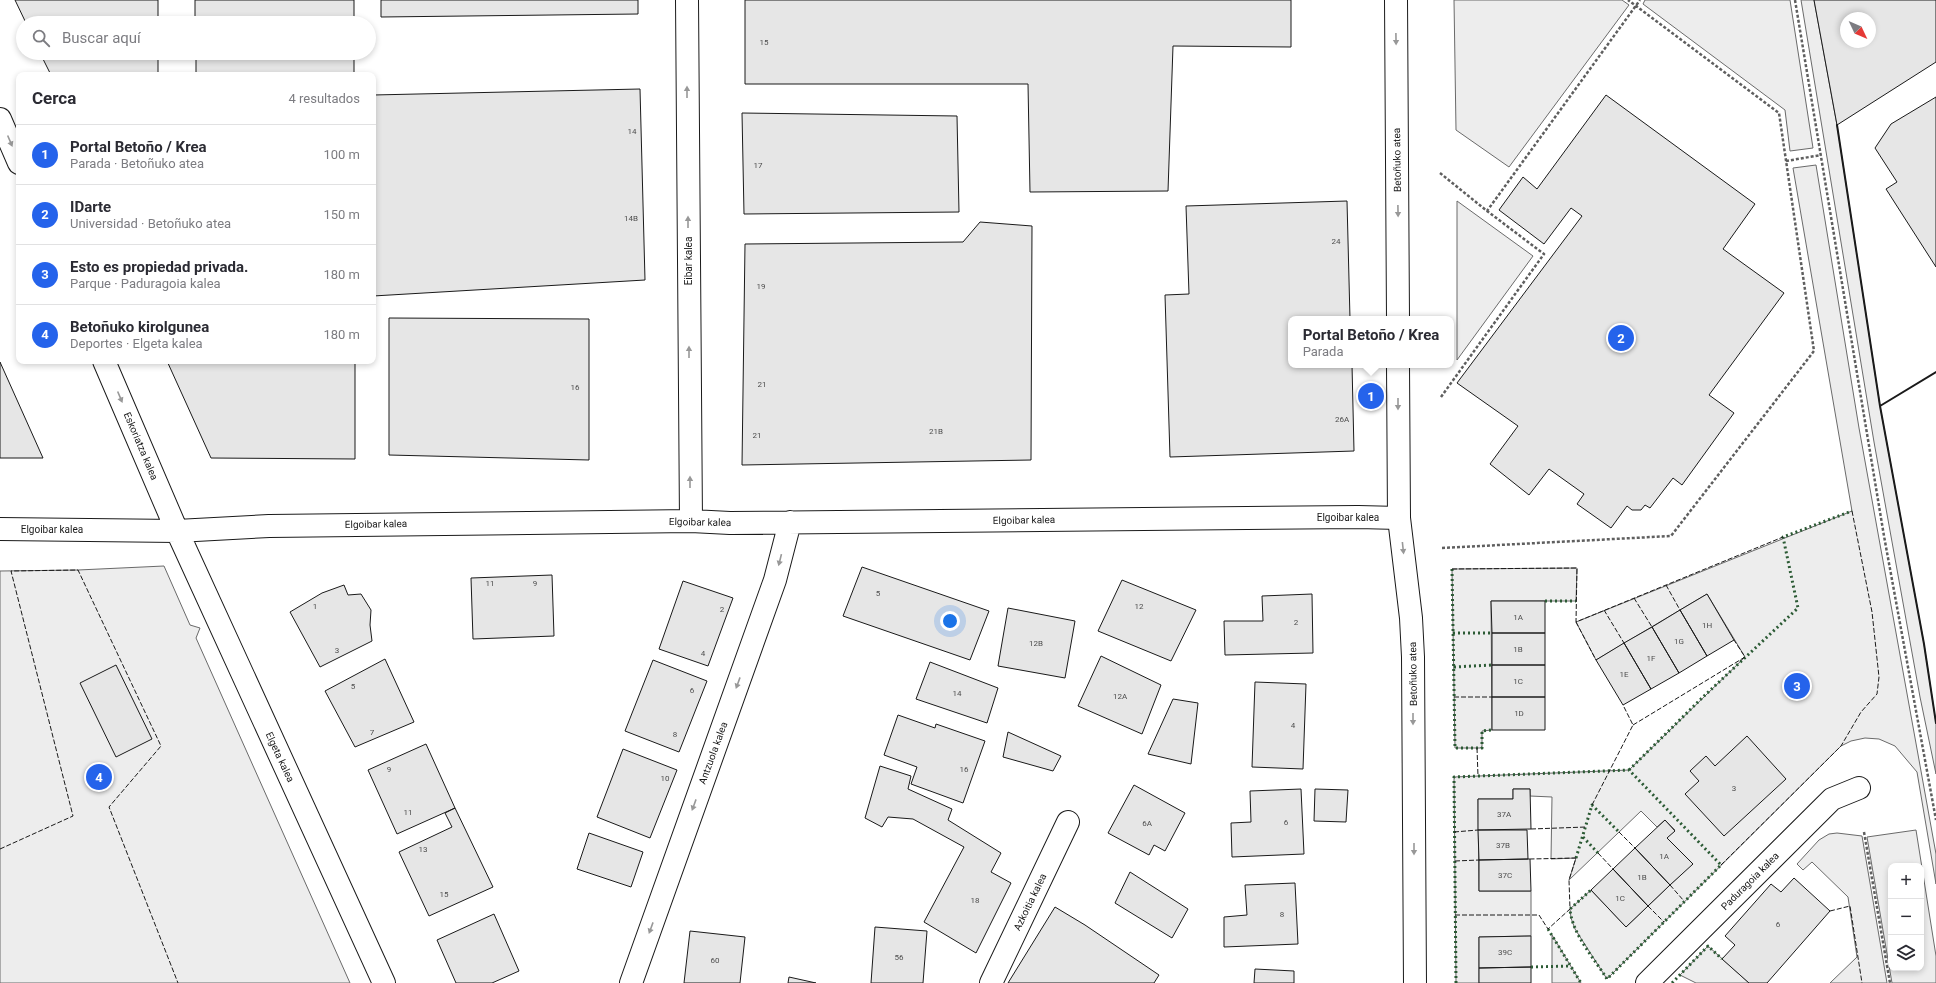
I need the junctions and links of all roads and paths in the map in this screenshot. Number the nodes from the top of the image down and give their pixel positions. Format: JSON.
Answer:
{"nodes":[{"id":1,"x":686,"y":0,"type":"edge"},
{"id":2,"x":1396,"y":0,"type":"edge"},
{"id":3,"x":1628,"y":0,"type":"edge"},
{"id":4,"x":1640,"y":0,"type":"edge"},
{"id":5,"x":1795,"y":0,"type":"edge"},
{"id":6,"x":1636,"y":6,"type":"junction"},
{"id":7,"x":0,"y":119,"type":"edge"},
{"id":8,"x":1820,"y":155,"type":"junction"},
{"id":9,"x":16,"y":156,"type":"edge"},
{"id":10,"x":1786,"y":161,"type":"junction"},
{"id":11,"x":1440,"y":173,"type":"dead end"},
{"id":12,"x":1487,"y":211,"type":"junction"},
{"id":13,"x":1398,"y":316,"type":"edge"},
{"id":14,"x":105,"y":364,"type":"edge"},
{"id":15,"x":1398,"y":368,"type":"edge"},
{"id":16,"x":1441,"y":398,"type":"dead end"},
{"id":17,"x":1399,"y":518,"type":"junction"},
{"id":18,"x":691,"y":521,"type":"junction"},
{"id":19,"x":790,"y":522,"type":"junction"},
{"id":20,"x":0,"y":529,"type":"edge"},
{"id":21,"x":177,"y":530,"type":"junction"},
{"id":22,"x":1442,"y":548,"type":"dead end"},
{"id":23,"x":1859,"y":788,"type":"dead end"},
{"id":24,"x":1936,"y":820,"type":"edge"},
{"id":25,"x":1068,"y":822,"type":"dead end"},
{"id":26,"x":1864,"y":832,"type":"dead end"},
{"id":27,"x":384,"y":983,"type":"edge"},
{"id":28,"x":631,"y":983,"type":"edge"},
{"id":29,"x":991,"y":983,"type":"edge"},
{"id":30,"x":1415,"y":983,"type":"edge"},
{"id":31,"x":1647,"y":983,"type":"edge"},
{"id":32,"x":1890,"y":983,"type":"edge"}],
"edges":[{"from":18,"to":1,"type":"street","name":"Eibar kalea","one_way":true},
{"from":2,"to":13,"type":"street","name":"Betoñuko atea","one_way":true},
{"from":3,"to":6,"type":"path"},
{"from":4,"to":6,"type":"path"},
{"from":5,"to":8,"type":"path"},
{"from":6,"to":10,"type":"path"},
{"from":6,"to":12,"type":"path"},
{"from":7,"to":9,"type":"street","one_way":true},
{"from":8,"to":10,"type":"path"},
{"from":8,"to":24,"type":"path"},
{"from":10,"to":22,"type":"path"},
{"from":11,"to":12,"type":"path"},
{"from":12,"to":16,"type":"path"},
{"from":14,"to":21,"type":"street","name":"Eskoriatza kalea","one_way":true},
{"from":15,"to":17,"type":"street","name":"Betoñuko atea","one_way":true},
{"from":17,"to":19,"type":"street","name":"Elgoibar kalea"},
{"from":17,"to":30,"type":"street","name":"Betoñuko atea","one_way":true},
{"from":18,"to":19,"type":"street","name":"Elgoibar kalea"},
{"from":18,"to":21,"type":"street","name":"Elgoibar kalea"},
{"from":19,"to":28,"type":"street","name":"Antzuola kalea","one_way":true},
{"from":20,"to":21,"type":"street","name":"Elgoibar kalea"},
{"from":21,"to":27,"type":"street","name":"Elgeta kalea"},
{"from":23,"to":31,"type":"street","name":"Paduragoia kalea"},
{"from":25,"to":29,"type":"street","name":"Azkoitia kalea"},
{"from":26,"to":32,"type":"path"}]}
